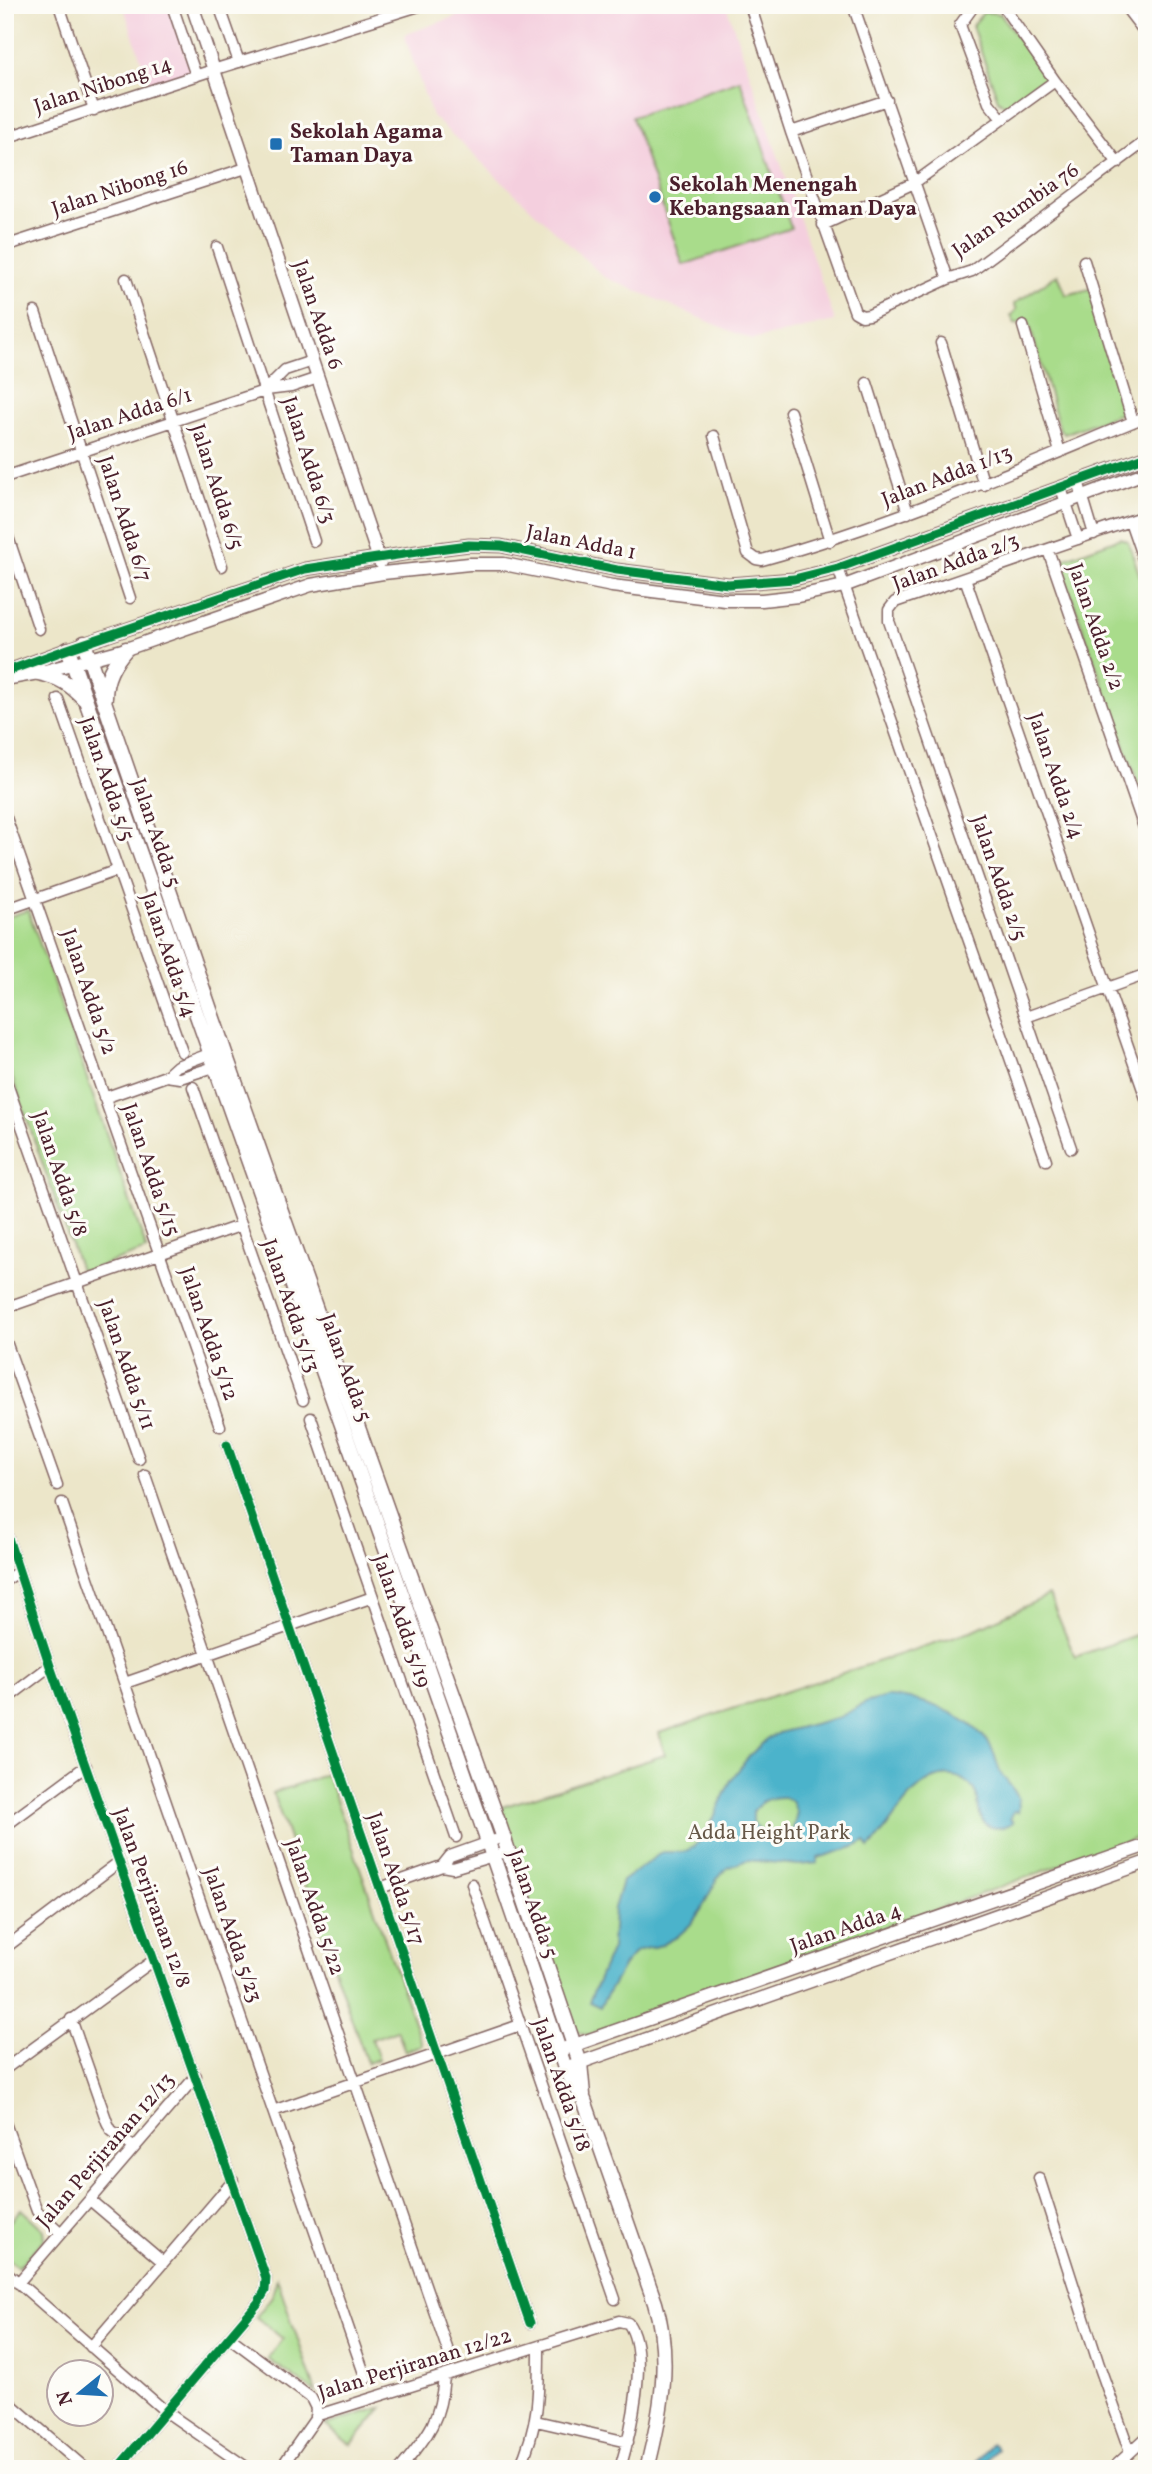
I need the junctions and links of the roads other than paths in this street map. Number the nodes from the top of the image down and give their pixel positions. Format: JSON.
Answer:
{"nodes":[{"id":1,"x":59,"y":5,"type":"edge"},
{"id":2,"x":172,"y":5,"type":"edge"},
{"id":3,"x":192,"y":5,"type":"edge"},
{"id":4,"x":219,"y":5,"type":"edge"},
{"id":5,"x":422,"y":5,"type":"edge"},
{"id":6,"x":750,"y":5,"type":"edge"},
{"id":7,"x":853,"y":5,"type":"edge"},
{"id":8,"x":977,"y":5,"type":"edge"},
{"id":9,"x":1002,"y":5,"type":"edge"},
{"id":10,"x":1124,"y":5,"type":"edge"},
{"id":11,"x":1147,"y":35,"type":"edge"},
{"id":12,"x":239,"y":62,"type":"junction"},
{"id":13,"x":213,"y":70,"type":"junction"},
{"id":14,"x":196,"y":76,"type":"junction"},
{"id":15,"x":1055,"y":81,"type":"junction"},
{"id":16,"x":887,"y":100,"type":"junction"},
{"id":17,"x":94,"y":110,"type":"junction"},
{"id":18,"x":1002,"y":119,"type":"junction"},
{"id":19,"x":791,"y":132,"type":"junction"},
{"id":20,"x":5,"y":138,"type":"edge"},
{"id":21,"x":1147,"y":140,"type":"edge"},
{"id":22,"x":1118,"y":163,"type":"junction"},
{"id":23,"x":246,"y":168,"type":"junction"},
{"id":24,"x":914,"y":183,"type":"junction"},
{"id":25,"x":823,"y":225,"type":"junction"},
{"id":26,"x":5,"y":246,"type":"edge"},
{"id":27,"x":217,"y":247,"type":"dead end"},
{"id":28,"x":1084,"y":261,"type":"dead end"},
{"id":29,"x":126,"y":279,"type":"dead end"},
{"id":30,"x":948,"y":279,"type":"junction"},
{"id":31,"x":35,"y":312,"type":"dead end"},
{"id":32,"x":1023,"y":326,"type":"dead end"},
{"id":33,"x":941,"y":343,"type":"dead end"},
{"id":34,"x":312,"y":361,"type":"junction"},
{"id":35,"x":318,"y":378,"type":"junction"},
{"id":36,"x":867,"y":383,"type":"dead end"},
{"id":37,"x":265,"y":390,"type":"junction"},
{"id":38,"x":790,"y":412,"type":"dead end"},
{"id":39,"x":1147,"y":416,"type":"edge"},
{"id":40,"x":174,"y":421,"type":"junction"},
{"id":41,"x":1133,"y":422,"type":"junction"},
{"id":42,"x":714,"y":436,"type":"dead end"},
{"id":43,"x":81,"y":452,"type":"junction"},
{"id":44,"x":1060,"y":452,"type":"junction"},
{"id":45,"x":1147,"y":456,"type":"edge"},
{"id":46,"x":1147,"y":472,"type":"edge"},
{"id":47,"x":5,"y":477,"type":"edge"},
{"id":48,"x":1078,"y":481,"type":"junction"},
{"id":49,"x":984,"y":485,"type":"junction"},
{"id":50,"x":1061,"y":488,"type":"junction"},
{"id":51,"x":1082,"y":496,"type":"junction"},
{"id":52,"x":1066,"y":502,"type":"junction"},
{"id":53,"x":908,"y":513,"type":"junction"},
{"id":54,"x":1147,"y":515,"type":"edge"},
{"id":55,"x":1130,"y":521,"type":"junction"},
{"id":56,"x":5,"y":528,"type":"edge"},
{"id":57,"x":1094,"y":534,"type":"junction"},
{"id":58,"x":1078,"y":539,"type":"junction"},
{"id":59,"x":314,"y":541,"type":"dead end"},
{"id":60,"x":830,"y":541,"type":"junction"},
{"id":61,"x":1048,"y":550,"type":"junction"},
{"id":62,"x":378,"y":557,"type":"junction"},
{"id":63,"x":222,"y":566,"type":"dead end"},
{"id":64,"x":838,"y":568,"type":"junction"},
{"id":65,"x":1147,"y":570,"type":"edge"},
{"id":66,"x":383,"y":573,"type":"junction"},
{"id":67,"x":965,"y":578,"type":"junction"},
{"id":68,"x":844,"y":586,"type":"junction"},
{"id":69,"x":130,"y":598,"type":"dead end"},
{"id":70,"x":889,"y":621,"type":"joint"},
{"id":71,"x":39,"y":629,"type":"dead end"},
{"id":72,"x":84,"y":643,"type":"junction"},
{"id":73,"x":68,"y":649,"type":"junction"},
{"id":74,"x":126,"y":649,"type":"junction"},
{"id":75,"x":89,"y":659,"type":"junction"},
{"id":76,"x":73,"y":664,"type":"junction"},
{"id":77,"x":5,"y":672,"type":"edge"},
{"id":78,"x":38,"y":673,"type":"junction"},
{"id":79,"x":5,"y":679,"type":"edge"},
{"id":80,"x":58,"y":699,"type":"dead end"},
{"id":81,"x":87,"y":702,"type":"junction"},
{"id":82,"x":105,"y":702,"type":"junction"},
{"id":83,"x":5,"y":815,"type":"edge"},
{"id":84,"x":1147,"y":836,"type":"edge"},
{"id":85,"x":118,"y":870,"type":"junction"},
{"id":86,"x":35,"y":900,"type":"junction"},
{"id":87,"x":5,"y":910,"type":"edge"},
{"id":88,"x":1147,"y":974,"type":"edge"},
{"id":89,"x":1108,"y":987,"type":"junction"},
{"id":90,"x":1026,"y":1017,"type":"junction"},
{"id":91,"x":181,"y":1052,"type":"dead end"},
{"id":92,"x":219,"y":1058,"type":"junction"},
{"id":93,"x":5,"y":1078,"type":"edge"},
{"id":94,"x":193,"y":1087,"type":"dead end"},
{"id":95,"x":104,"y":1098,"type":"junction"},
{"id":96,"x":1147,"y":1101,"type":"edge"},
{"id":97,"x":1071,"y":1148,"type":"dead end"},
{"id":98,"x":1046,"y":1160,"type":"dead end"},
{"id":99,"x":242,"y":1225,"type":"junction"},
{"id":100,"x":159,"y":1254,"type":"junction"},
{"id":101,"x":77,"y":1283,"type":"junction"},
{"id":102,"x":5,"y":1308,"type":"edge"},
{"id":103,"x":5,"y":1339,"type":"edge"},
{"id":104,"x":303,"y":1400,"type":"dead end"},
{"id":105,"x":310,"y":1418,"type":"dead end"},
{"id":106,"x":220,"y":1426,"type":"dead end"},
{"id":107,"x":227,"y":1446,"type":"dead end"},
{"id":108,"x":139,"y":1459,"type":"dead end"},
{"id":109,"x":145,"y":1475,"type":"dead end"},
{"id":110,"x":57,"y":1485,"type":"dead end"},
{"id":111,"x":62,"y":1503,"type":"dead end"},
{"id":112,"x":5,"y":1528,"type":"edge"},
{"id":113,"x":19,"y":1571,"type":"junction"},
{"id":114,"x":5,"y":1581,"type":"edge"},
{"id":115,"x":373,"y":1597,"type":"junction"},
{"id":116,"x":289,"y":1626,"type":"junction"},
{"id":117,"x":207,"y":1654,"type":"junction"},
{"id":118,"x":50,"y":1666,"type":"junction"},
{"id":119,"x":125,"y":1683,"type":"junction"},
{"id":120,"x":5,"y":1700,"type":"edge"},
{"id":121,"x":86,"y":1766,"type":"junction"},
{"id":122,"x":5,"y":1826,"type":"edge"},
{"id":123,"x":456,"y":1838,"type":"dead end"},
{"id":124,"x":1147,"y":1845,"type":"edge"},
{"id":125,"x":498,"y":1847,"type":"junction"},
{"id":126,"x":119,"y":1862,"type":"junction"},
{"id":127,"x":1147,"y":1862,"type":"edge"},
{"id":128,"x":472,"y":1884,"type":"dead end"},
{"id":129,"x":380,"y":1888,"type":"junction"},
{"id":130,"x":5,"y":1948,"type":"edge"},
{"id":131,"x":154,"y":1960,"type":"junction"},
{"id":132,"x":71,"y":2020,"type":"junction"},
{"id":133,"x":520,"y":2025,"type":"junction"},
{"id":134,"x":574,"y":2045,"type":"junction"},
{"id":135,"x":559,"y":2050,"type":"junction"},
{"id":136,"x":437,"y":2054,"type":"junction"},
{"id":137,"x":580,"y":2063,"type":"junction"},
{"id":138,"x":565,"y":2068,"type":"junction"},
{"id":139,"x":5,"y":2069,"type":"edge"},
{"id":140,"x":196,"y":2076,"type":"junction"},
{"id":141,"x":355,"y":2082,"type":"junction"},
{"id":142,"x":584,"y":2100,"type":"junction"},
{"id":143,"x":273,"y":2111,"type":"junction"},
{"id":144,"x":5,"y":2123,"type":"edge"},
{"id":145,"x":133,"y":2147,"type":"junction"},
{"id":146,"x":1039,"y":2178,"type":"dead end"},
{"id":147,"x":233,"y":2181,"type":"junction"},
{"id":148,"x":90,"y":2200,"type":"junction"},
{"id":149,"x":61,"y":2233,"type":"junction"},
{"id":150,"x":163,"y":2262,"type":"junction"},
{"id":151,"x":5,"y":2271,"type":"edge"},
{"id":152,"x":18,"y":2283,"type":"junction"},
{"id":153,"x":615,"y":2299,"type":"dead end"},
{"id":154,"x":530,"y":2323,"type":"dead end"},
{"id":155,"x":229,"y":2337,"type":"junction"},
{"id":156,"x":91,"y":2347,"type":"junction"},
{"id":157,"x":539,"y":2347,"type":"junction"},
{"id":158,"x":448,"y":2351,"type":"dead end"},
{"id":159,"x":444,"y":2377,"type":"junction"},
{"id":160,"x":366,"y":2379,"type":"dead end"},
{"id":161,"x":5,"y":2399,"type":"edge"},
{"id":162,"x":165,"y":2412,"type":"junction"},
{"id":163,"x":315,"y":2416,"type":"junction"},
{"id":164,"x":536,"y":2421,"type":"junction"},
{"id":165,"x":1147,"y":2437,"type":"edge"},
{"id":166,"x":628,"y":2442,"type":"junction"},
{"id":167,"x":1130,"y":2452,"type":"junction"},
{"id":168,"x":86,"y":2469,"type":"edge"},
{"id":169,"x":117,"y":2469,"type":"edge"},
{"id":170,"x":249,"y":2469,"type":"edge"},
{"id":171,"x":281,"y":2469,"type":"edge"},
{"id":172,"x":400,"y":2469,"type":"edge"},
{"id":173,"x":519,"y":2469,"type":"edge"},
{"id":174,"x":620,"y":2469,"type":"edge"},
{"id":175,"x":647,"y":2469,"type":"edge"},
{"id":176,"x":1112,"y":2469,"type":"edge"}],
"edges":[{"from":1,"to":17,"type":"street"},
{"from":2,"to":14,"type":"street"},
{"from":3,"to":13,"type":"street","name":"Jalan Adda 6"},
{"from":4,"to":12,"type":"street"},
{"from":5,"to":12,"type":"street","name":"Jalan Nibong 14"},
{"from":6,"to":19,"type":"street"},
{"from":7,"to":16,"type":"street"},
{"from":8,"to":18,"type":"street"},
{"from":9,"to":15,"type":"street"},
{"from":10,"to":11,"type":"street"},
{"from":12,"to":13,"type":"street","name":"Jalan Nibong 14"},
{"from":13,"to":14,"type":"street","name":"Jalan Nibong 14"},
{"from":13,"to":23,"type":"street","name":"Jalan Adda 6"},
{"from":14,"to":17,"type":"street","name":"Jalan Nibong 14"},
{"from":15,"to":18,"type":"street"},
{"from":15,"to":22,"type":"street"},
{"from":16,"to":19,"type":"street"},
{"from":16,"to":24,"type":"street"},
{"from":17,"to":20,"type":"street","name":"Jalan Nibong 14"},
{"from":18,"to":24,"type":"street"},
{"from":19,"to":25,"type":"street"},
{"from":21,"to":22,"type":"street","name":"Jalan Rumbia 76"},
{"from":22,"to":30,"type":"street","name":"Jalan Rumbia 76"},
{"from":23,"to":26,"type":"street","name":"Jalan Nibong 16"},
{"from":23,"to":34,"type":"street","name":"Jalan Adda 6"},
{"from":24,"to":25,"type":"street"},
{"from":24,"to":30,"type":"street"},
{"from":25,"to":30,"type":"street","name":"Jalan Rumbia 76"},
{"from":27,"to":37,"type":"street","name":"Jalan Adda 6/3"},
{"from":28,"to":41,"type":"street"},
{"from":29,"to":40,"type":"street","name":"Jalan Adda 6/5"},
{"from":31,"to":43,"type":"street","name":"Jalan Adda 6/7"},
{"from":32,"to":44,"type":"street"},
{"from":33,"to":49,"type":"street"},
{"from":34,"to":35,"type":"street","name":"Jalan Adda 6"},
{"from":34,"to":37,"type":"street"},
{"from":35,"to":37,"type":"street"},
{"from":35,"to":62,"type":"street","name":"Jalan Adda 6"},
{"from":36,"to":53,"type":"street"},
{"from":37,"to":40,"type":"street","name":"Jalan Adda 6/1"},
{"from":37,"to":59,"type":"street","name":"Jalan Adda 6/3"},
{"from":38,"to":60,"type":"street"},
{"from":39,"to":41,"type":"street","name":"Jalan Adda 1/13"},
{"from":40,"to":43,"type":"street","name":"Jalan Adda 6/1"},
{"from":40,"to":63,"type":"street","name":"Jalan Adda 6/5"},
{"from":41,"to":44,"type":"street","name":"Jalan Adda 1/13"},
{"from":42,"to":60,"type":"street","name":"Jalan Adda 1/13"},
{"from":43,"to":47,"type":"street","name":"Jalan Adda 6/1"},
{"from":43,"to":69,"type":"street","name":"Jalan Adda 6/7"},
{"from":44,"to":49,"type":"street","name":"Jalan Adda 1/13"},
{"from":45,"to":48,"type":"street","name":"Jalan Adda 1"},
{"from":46,"to":51,"type":"street","name":"Jalan Adda 1"},
{"from":48,"to":50,"type":"street","name":"Jalan Adda 1"},
{"from":48,"to":51,"type":"street"},
{"from":49,"to":53,"type":"street","name":"Jalan Adda 1/13"},
{"from":50,"to":52,"type":"street"},
{"from":50,"to":64,"type":"street","name":"Jalan Adda 1"},
{"from":51,"to":52,"type":"street","name":"Jalan Adda 1"},
{"from":51,"to":57,"type":"street"},
{"from":52,"to":58,"type":"street"},
{"from":52,"to":68,"type":"street","name":"Jalan Adda 1"},
{"from":53,"to":60,"type":"street","name":"Jalan Adda 1/13"},
{"from":54,"to":55,"type":"street"},
{"from":55,"to":57,"type":"street"},
{"from":55,"to":65,"type":"street"},
{"from":56,"to":71,"type":"street"},
{"from":57,"to":58,"type":"street"},
{"from":58,"to":61,"type":"street","name":"Jalan Adda 2/3"},
{"from":61,"to":67,"type":"street","name":"Jalan Adda 2/3"},
{"from":61,"to":84,"type":"street","name":"Jalan Adda 2/2"},
{"from":62,"to":64,"type":"street","name":"Jalan Adda 1"},
{"from":62,"to":66,"type":"street","name":"Jalan Adda 6"},
{"from":62,"to":72,"type":"street","name":"Jalan Adda 1"},
{"from":64,"to":68,"type":"street"},
{"from":66,"to":68,"type":"street","name":"Jalan Adda 1"},
{"from":66,"to":74,"type":"street","name":"Jalan Adda 1"},
{"from":67,"to":70,"type":"street","name":"Jalan Adda 2/3"},
{"from":67,"to":89,"type":"street","name":"Jalan Adda 2/4"},
{"from":68,"to":98,"type":"street"},
{"from":70,"to":90,"type":"street","name":"Jalan Adda 2/5"},
{"from":72,"to":73,"type":"street","name":"Jalan Adda 1"},
{"from":72,"to":75,"type":"main road","name":"Jalan Adda 5"},
{"from":73,"to":76,"type":"main road","name":"Jalan Adda 5"},
{"from":73,"to":77,"type":"street","name":"Jalan Adda 1"},
{"from":74,"to":75,"type":"street","name":"Jalan Adda 1"},
{"from":74,"to":82,"type":"main road"},
{"from":75,"to":76,"type":"street","name":"Jalan Adda 1"},
{"from":75,"to":82,"type":"main road","name":"Jalan Adda 5"},
{"from":76,"to":78,"type":"street","name":"Jalan Adda 1"},
{"from":76,"to":81,"type":"main road","name":"Jalan Adda 5"},
{"from":78,"to":79,"type":"street","name":"Jalan Adda 1"},
{"from":78,"to":81,"type":"main road"},
{"from":80,"to":85,"type":"street","name":"Jalan Adda 5/5"},
{"from":81,"to":92,"type":"main road","name":"Jalan Adda 5"},
{"from":82,"to":92,"type":"main road","name":"Jalan Adda 5"},
{"from":83,"to":86,"type":"street","name":"Jalan Adda 5/2"},
{"from":85,"to":86,"type":"street"},
{"from":85,"to":91,"type":"street","name":"Jalan Adda 5/4"},
{"from":86,"to":87,"type":"street"},
{"from":86,"to":95,"type":"street","name":"Jalan Adda 5/2"},
{"from":88,"to":89,"type":"street"},
{"from":89,"to":90,"type":"street"},
{"from":89,"to":96,"type":"street","name":"Jalan Adda 2/4"},
{"from":90,"to":97,"type":"street","name":"Jalan Adda 2/5"},
{"from":92,"to":95,"type":"street"},
{"from":92,"to":125,"type":"main road","name":"Jalan Adda 5"},
{"from":93,"to":101,"type":"street","name":"Jalan Adda 5/8"},
{"from":94,"to":99,"type":"street","name":"Jalan Adda 5/13"},
{"from":95,"to":100,"type":"street","name":"Jalan Adda 5/15"},
{"from":99,"to":100,"type":"street"},
{"from":99,"to":104,"type":"street","name":"Jalan Adda 5/13"},
{"from":100,"to":101,"type":"street"},
{"from":100,"to":106,"type":"street","name":"Jalan Adda 5/12"},
{"from":101,"to":102,"type":"street"},
{"from":101,"to":108,"type":"street","name":"Jalan Adda 5/11"},
{"from":103,"to":110,"type":"street"},
{"from":105,"to":115,"type":"street","name":"Jalan Adda 5/19"},
{"from":107,"to":116,"type":"street","name":"Jalan Adda 5/17"},
{"from":109,"to":117,"type":"street","name":"Jalan Adda 5/22"},
{"from":111,"to":119,"type":"street","name":"Jalan Adda 5/23"},
{"from":112,"to":113,"type":"street","name":"Jalan Perjiranan 12/8"},
{"from":113,"to":114,"type":"street"},
{"from":113,"to":118,"type":"street","name":"Jalan Perjiranan 12/8"},
{"from":115,"to":116,"type":"street"},
{"from":115,"to":123,"type":"street","name":"Jalan Adda 5/19"},
{"from":116,"to":117,"type":"street"},
{"from":116,"to":129,"type":"street","name":"Jalan Adda 5/17"},
{"from":117,"to":119,"type":"street"},
{"from":117,"to":141,"type":"street","name":"Jalan Adda 5/22"},
{"from":118,"to":120,"type":"street"},
{"from":118,"to":121,"type":"street","name":"Jalan Perjiranan 12/8"},
{"from":119,"to":143,"type":"street","name":"Jalan Adda 5/23"},
{"from":121,"to":122,"type":"street"},
{"from":121,"to":126,"type":"street","name":"Jalan Perjiranan 12/8"},
{"from":124,"to":134,"type":"street","name":"Jalan Adda 4"},
{"from":125,"to":129,"type":"street"},
{"from":125,"to":134,"type":"main road","name":"Jalan Adda 5"},
{"from":125,"to":135,"type":"main road","name":"Jalan Adda 5"},
{"from":126,"to":130,"type":"street"},
{"from":126,"to":131,"type":"street","name":"Jalan Perjiranan 12/8"},
{"from":127,"to":137,"type":"street","name":"Jalan Adda 4"},
{"from":128,"to":133,"type":"street","name":"Jalan Adda 5/18"},
{"from":129,"to":136,"type":"street","name":"Jalan Adda 5/17"},
{"from":131,"to":132,"type":"street"},
{"from":131,"to":140,"type":"street","name":"Jalan Perjiranan 12/8"},
{"from":132,"to":139,"type":"street"},
{"from":132,"to":145,"type":"street"},
{"from":133,"to":136,"type":"street"},
{"from":133,"to":153,"type":"street","name":"Jalan Adda 5/18"},
{"from":134,"to":135,"type":"street","name":"Jalan Adda 4"},
{"from":134,"to":137,"type":"main road","name":"Jalan Adda 5"},
{"from":135,"to":138,"type":"main road","name":"Jalan Adda 5"},
{"from":136,"to":141,"type":"street"},
{"from":136,"to":154,"type":"street","name":"Jalan Adda 5/17"},
{"from":137,"to":138,"type":"street","name":"Jalan Adda 4"},
{"from":137,"to":142,"type":"main road","name":"Jalan Adda 5"},
{"from":138,"to":142,"type":"main road","name":"Jalan Adda 5"},
{"from":140,"to":145,"type":"street","name":"Jalan Perjiranan 12/13"},
{"from":140,"to":147,"type":"street","name":"Jalan Perjiranan 12/8"},
{"from":141,"to":143,"type":"street"},
{"from":141,"to":158,"type":"street","name":"Jalan Adda 5/22"},
{"from":142,"to":175,"type":"main road","name":"Jalan Adda 5"},
{"from":143,"to":160,"type":"street","name":"Jalan Adda 5/23"},
{"from":144,"to":149,"type":"street"},
{"from":145,"to":148,"type":"street","name":"Jalan Perjiranan 12/13"},
{"from":146,"to":167,"type":"street"},
{"from":147,"to":150,"type":"street"},
{"from":147,"to":155,"type":"street","name":"Jalan Perjiranan 12/8"},
{"from":148,"to":149,"type":"street","name":"Jalan Perjiranan 12/13"},
{"from":148,"to":150,"type":"street"},
{"from":149,"to":152,"type":"street","name":"Jalan Perjiranan 12/13"},
{"from":150,"to":156,"type":"street"},
{"from":151,"to":152,"type":"street"},
{"from":152,"to":156,"type":"street"},
{"from":155,"to":162,"type":"street"},
{"from":155,"to":163,"type":"street"},
{"from":156,"to":162,"type":"street"},
{"from":157,"to":159,"type":"street","name":"Jalan Perjiranan 12/22"},
{"from":157,"to":164,"type":"street"},
{"from":157,"to":166,"type":"street","name":"Jalan Perjiranan 12/22"},
{"from":159,"to":163,"type":"street","name":"Jalan Perjiranan 12/22"},
{"from":159,"to":172,"type":"street"},
{"from":161,"to":168,"type":"street"},
{"from":162,"to":169,"type":"street"},
{"from":162,"to":170,"type":"street"},
{"from":163,"to":171,"type":"street","name":"Jalan Perjiranan 12/22"},
{"from":164,"to":166,"type":"street"},
{"from":164,"to":173,"type":"street"},
{"from":165,"to":167,"type":"street"},
{"from":166,"to":174,"type":"street"},
{"from":167,"to":176,"type":"street"}]}
